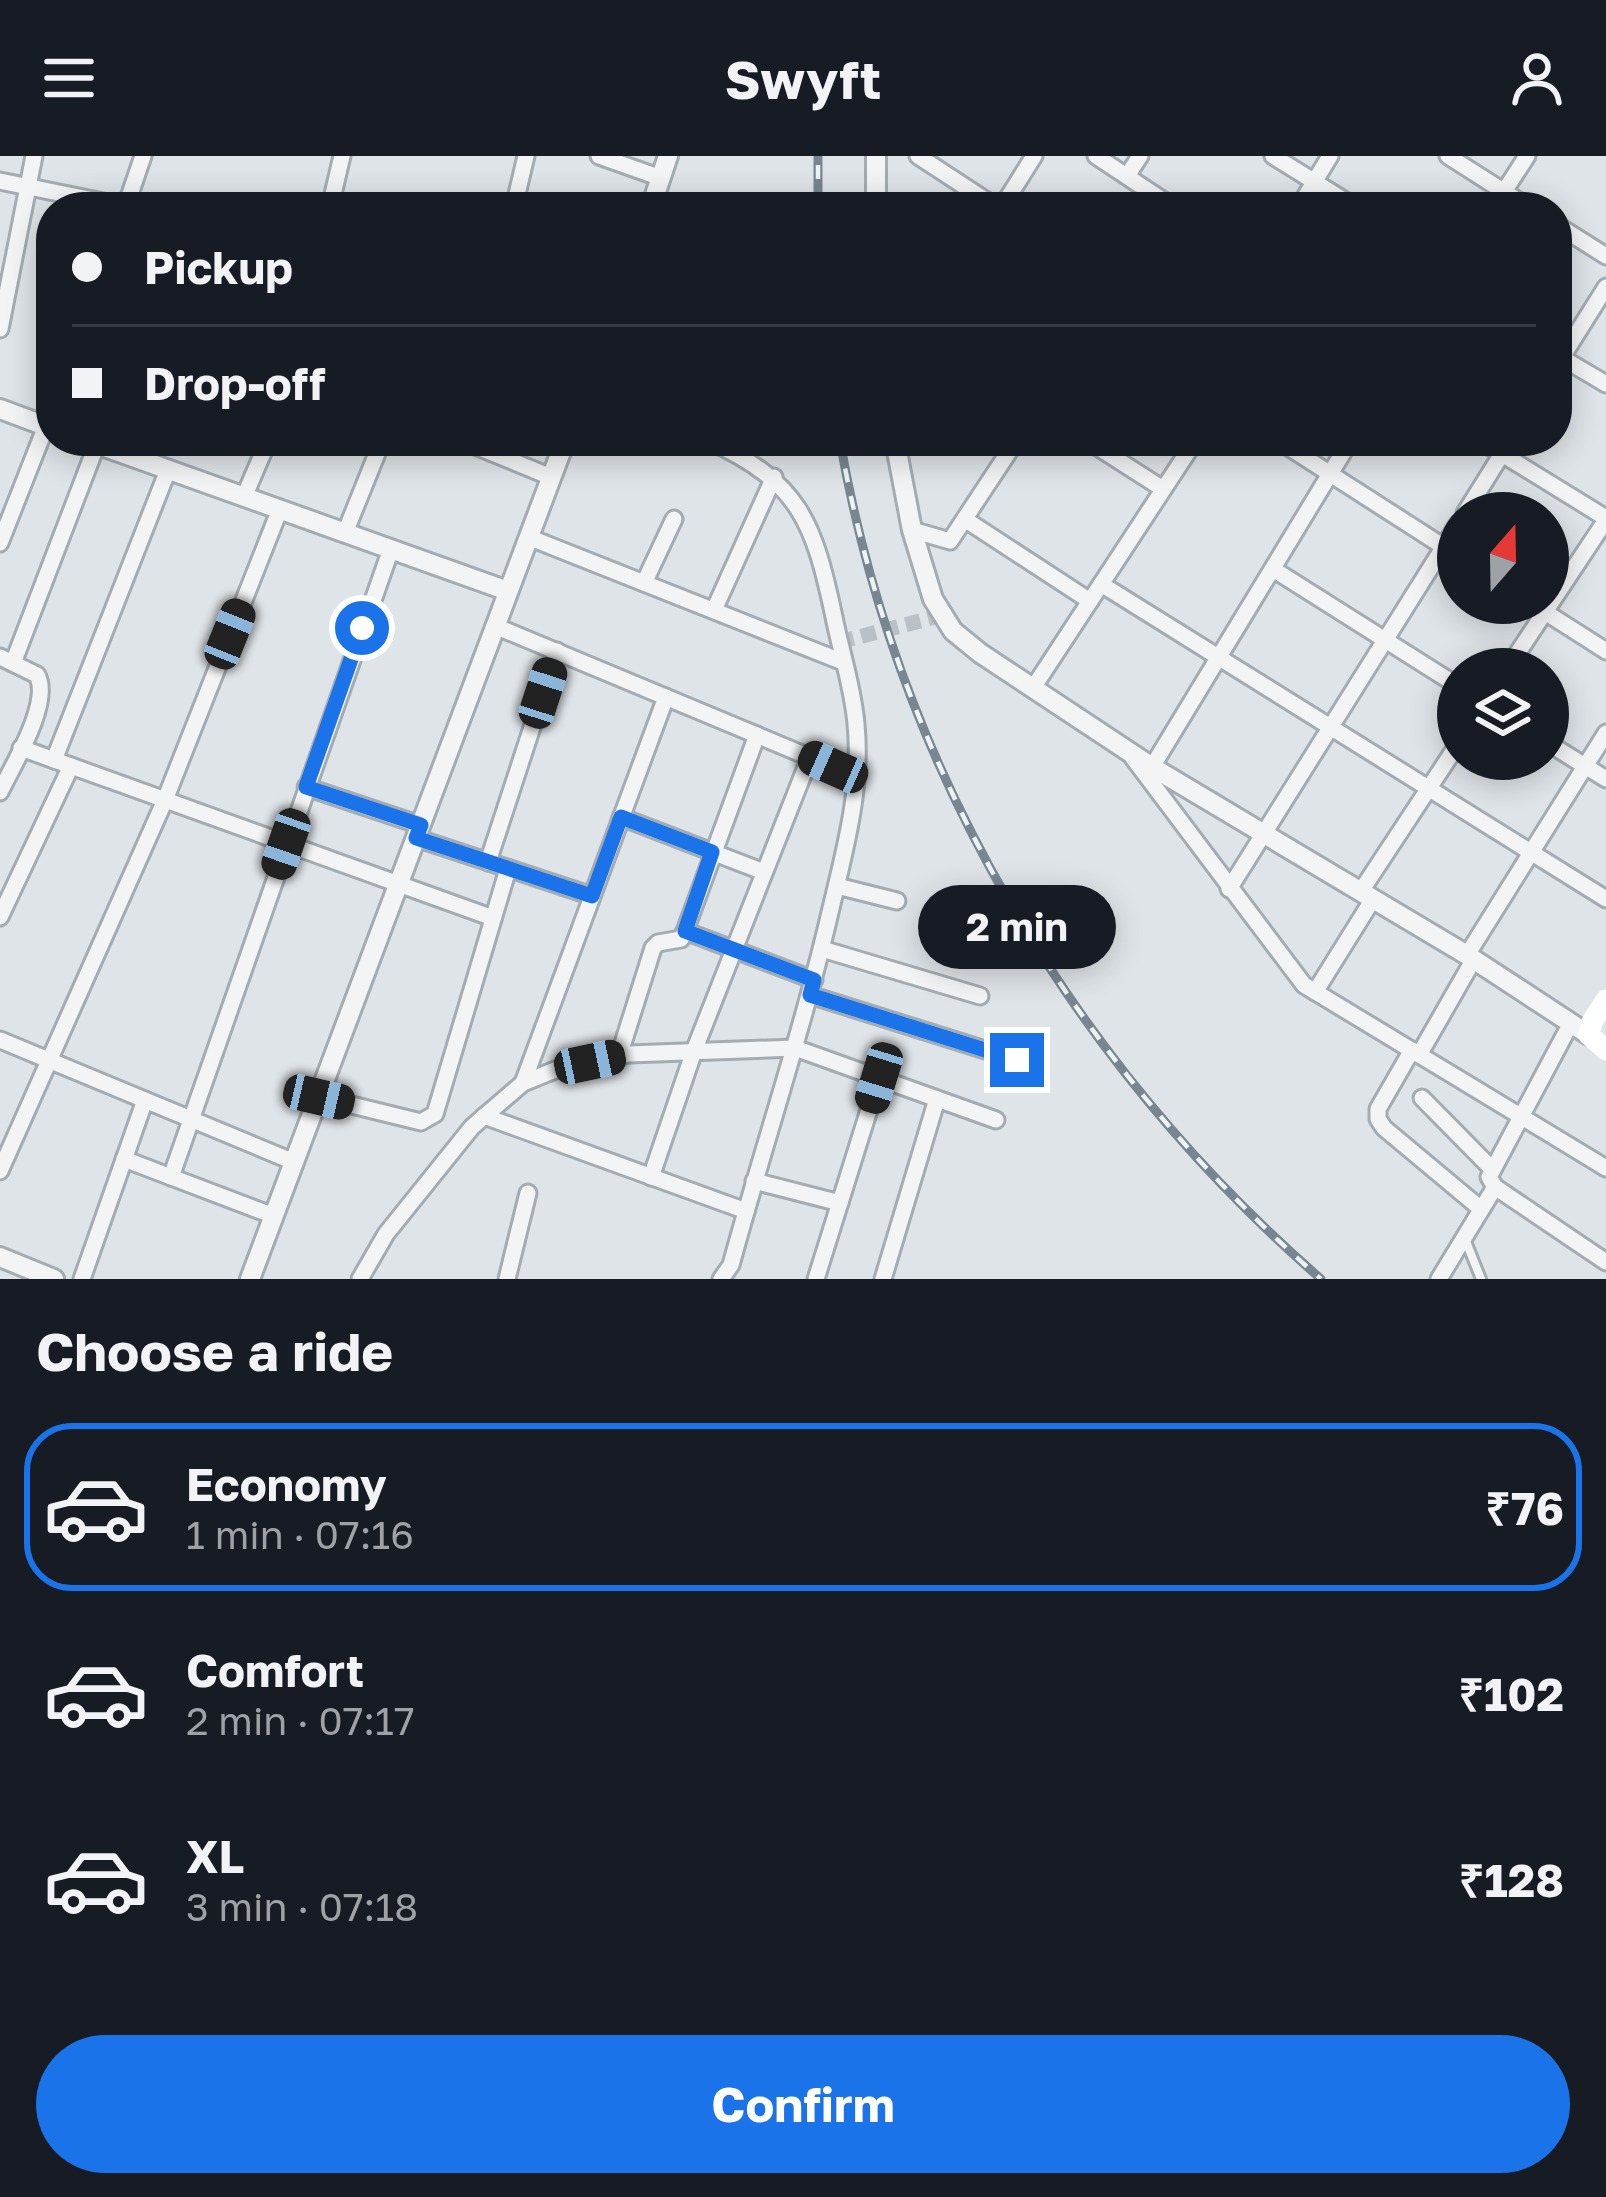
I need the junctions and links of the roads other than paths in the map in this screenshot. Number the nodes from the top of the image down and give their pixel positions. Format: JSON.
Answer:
{"nodes":[{"id":1,"x":34,"y":156,"type":"edge"},
{"id":2,"x":143,"y":156,"type":"edge"},
{"id":3,"x":342,"y":156,"type":"edge"},
{"id":4,"x":526,"y":156,"type":"edge"},
{"id":5,"x":599,"y":156,"type":"edge"},
{"id":6,"x":668,"y":156,"type":"edge"},
{"id":7,"x":875,"y":156,"type":"edge"},
{"id":8,"x":918,"y":156,"type":"edge"},
{"id":9,"x":1034,"y":156,"type":"edge"},
{"id":10,"x":1096,"y":156,"type":"edge"},
{"id":11,"x":1141,"y":156,"type":"edge"},
{"id":12,"x":1273,"y":156,"type":"edge"},
{"id":13,"x":1330,"y":156,"type":"edge"},
{"id":14,"x":1448,"y":156,"type":"edge"},
{"id":15,"x":1527,"y":156,"type":"edge"},
{"id":16,"x":1127,"y":176,"type":"junction"},
{"id":17,"x":661,"y":178,"type":"junction"},
{"id":18,"x":0,"y":182,"type":"edge"},
{"id":19,"x":1315,"y":182,"type":"junction"},
{"id":20,"x":29,"y":186,"type":"junction"},
{"id":21,"x":55,"y":192,"type":"edge"},
{"id":22,"x":132,"y":192,"type":"edge"},
{"id":23,"x":334,"y":192,"type":"edge"},
{"id":24,"x":518,"y":192,"type":"edge"},
{"id":25,"x":656,"y":192,"type":"edge"},
{"id":26,"x":876,"y":192,"type":"edge"},
{"id":27,"x":975,"y":192,"type":"edge"},
{"id":28,"x":1009,"y":192,"type":"edge"},
{"id":29,"x":1149,"y":192,"type":"edge"},
{"id":30,"x":1309,"y":192,"type":"edge"},
{"id":31,"x":1331,"y":192,"type":"edge"},
{"id":32,"x":1504,"y":192,"type":"joint"},
{"id":33,"x":1572,"y":234,"type":"edge"},
{"id":34,"x":1606,"y":256,"type":"edge"},
{"id":35,"x":1606,"y":287,"type":"edge"},
{"id":36,"x":0,"y":329,"type":"edge"},
{"id":37,"x":1572,"y":339,"type":"edge"},
{"id":38,"x":1572,"y":366,"type":"edge"},
{"id":39,"x":1606,"y":384,"type":"edge"},
{"id":40,"x":0,"y":410,"type":"edge"},
{"id":41,"x":36,"y":423,"type":"edge"},
{"id":42,"x":36,"y":456,"type":"edge"},
{"id":43,"x":88,"y":456,"type":"edge"},
{"id":44,"x":142,"y":456,"type":"edge"},
{"id":45,"x":262,"y":456,"type":"edge"},
{"id":46,"x":376,"y":456,"type":"edge"},
{"id":47,"x":500,"y":456,"type":"edge"},
{"id":48,"x":559,"y":456,"type":"edge"},
{"id":49,"x":752,"y":456,"type":"edge"},
{"id":50,"x":898,"y":456,"type":"edge"},
{"id":51,"x":1007,"y":456,"type":"edge"},
{"id":52,"x":1111,"y":456,"type":"edge"},
{"id":53,"x":1184,"y":456,"type":"edge"},
{"id":54,"x":1302,"y":456,"type":"edge"},
{"id":55,"x":1341,"y":456,"type":"edge"},
{"id":56,"x":1500,"y":456,"type":"edge"},
{"id":57,"x":1518,"y":456,"type":"edge"},
{"id":58,"x":168,"y":470,"type":"junction"},
{"id":59,"x":1330,"y":474,"type":"junction"},
{"id":60,"x":551,"y":477,"type":"junction"},
{"id":61,"x":774,"y":477,"type":"junction"},
{"id":62,"x":1162,"y":490,"type":"junction"},
{"id":63,"x":1478,"y":492,"type":"edge"},
{"id":64,"x":244,"y":497,"type":"junction"},
{"id":65,"x":280,"y":509,"type":"junction"},
{"id":66,"x":674,"y":519,"type":"dead end"},
{"id":67,"x":1606,"y":519,"type":"edge"},
{"id":68,"x":966,"y":520,"type":"junction"},
{"id":69,"x":912,"y":530,"type":"junction"},
{"id":70,"x":345,"y":533,"type":"junction"},
{"id":71,"x":528,"y":537,"type":"junction"},
{"id":72,"x":1437,"y":542,"type":"edge"},
{"id":73,"x":0,"y":543,"type":"edge"},
{"id":74,"x":391,"y":549,"type":"junction"},
{"id":75,"x":1569,"y":567,"type":"edge"},
{"id":76,"x":1273,"y":569,"type":"junction"},
{"id":77,"x":1437,"y":570,"type":"edge"},
{"id":78,"x":644,"y":583,"type":"junction"},
{"id":79,"x":1102,"y":584,"type":"junction"},
{"id":80,"x":508,"y":591,"type":"junction"},
{"id":81,"x":1090,"y":601,"type":"junction"},
{"id":82,"x":714,"y":610,"type":"junction"},
{"id":83,"x":1564,"y":624,"type":"edge"},
{"id":84,"x":495,"y":626,"type":"junction"},
{"id":85,"x":1385,"y":641,"type":"junction"},
{"id":86,"x":557,"y":651,"type":"junction"},
{"id":87,"x":1606,"y":651,"type":"edge"},
{"id":88,"x":1219,"y":657,"type":"junction"},
{"id":89,"x":7,"y":660,"type":"edge"},
{"id":90,"x":843,"y":662,"type":"junction"},
{"id":91,"x":1437,"y":673,"type":"edge"},
{"id":92,"x":1033,"y":688,"type":"junction"},
{"id":93,"x":665,"y":697,"type":"junction"},
{"id":94,"x":1330,"y":726,"type":"junction"},
{"id":95,"x":1606,"y":733,"type":"edge"},
{"id":96,"x":757,"y":735,"type":"junction"},
{"id":97,"x":21,"y":748,"type":"junction"},
{"id":98,"x":1128,"y":751,"type":"junction"},
{"id":99,"x":1569,"y":756,"type":"edge"},
{"id":100,"x":810,"y":757,"type":"junction"},
{"id":101,"x":54,"y":760,"type":"junction"},
{"id":102,"x":71,"y":766,"type":"junction"},
{"id":103,"x":1152,"y":766,"type":"junction"},
{"id":104,"x":1585,"y":766,"type":"junction"},
{"id":105,"x":1437,"y":776,"type":"edge"},
{"id":106,"x":857,"y":777,"type":"junction"},
{"id":107,"x":1606,"y":779,"type":"edge"},
{"id":108,"x":306,"y":787,"type":"junction"},
{"id":109,"x":1429,"y":788,"type":"junction"},
{"id":110,"x":0,"y":792,"type":"edge"},
{"id":111,"x":165,"y":800,"type":"junction"},
{"id":112,"x":621,"y":817,"type":"junction"},
{"id":113,"x":418,"y":832,"type":"junction"},
{"id":114,"x":1261,"y":832,"type":"junction"},
{"id":115,"x":286,"y":844,"type":"junction"},
{"id":116,"x":712,"y":852,"type":"junction"},
{"id":117,"x":1532,"y":852,"type":"junction"},
{"id":118,"x":488,"y":862,"type":"junction"},
{"id":119,"x":508,"y":868,"type":"junction"},
{"id":120,"x":764,"y":872,"type":"junction"},
{"id":121,"x":398,"y":886,"type":"junction"},
{"id":122,"x":837,"y":886,"type":"junction"},
{"id":123,"x":1229,"y":889,"type":"junction"},
{"id":124,"x":1367,"y":895,"type":"junction"},
{"id":125,"x":592,"y":896,"type":"junction"},
{"id":126,"x":1606,"y":899,"type":"edge"},
{"id":127,"x":898,"y":901,"type":"dead end"},
{"id":128,"x":0,"y":917,"type":"edge"},
{"id":129,"x":494,"y":918,"type":"junction"},
{"id":130,"x":685,"y":931,"type":"junction"},
{"id":131,"x":735,"y":948,"type":"junction"},
{"id":132,"x":822,"y":949,"type":"junction"},
{"id":133,"x":1470,"y":957,"type":"junction"},
{"id":134,"x":812,"y":987,"type":"junction"},
{"id":135,"x":1315,"y":992,"type":"junction"},
{"id":136,"x":980,"y":996,"type":"dead end"},
{"id":137,"x":1606,"y":1000,"type":"edge"},
{"id":138,"x":1589,"y":1036,"type":"edge"},
{"id":139,"x":0,"y":1040,"type":"edge"},
{"id":140,"x":795,"y":1048,"type":"junction"},
{"id":141,"x":694,"y":1051,"type":"junction"},
{"id":142,"x":1415,"y":1053,"type":"junction"},
{"id":143,"x":619,"y":1056,"type":"junction"},
{"id":144,"x":1017,"y":1060,"type":"dead end"},
{"id":145,"x":51,"y":1061,"type":"junction"},
{"id":146,"x":879,"y":1078,"type":"junction"},
{"id":147,"x":524,"y":1083,"type":"junction"},
{"id":148,"x":319,"y":1097,"type":"junction"},
{"id":149,"x":1422,"y":1098,"type":"dead end"},
{"id":150,"x":938,"y":1099,"type":"junction"},
{"id":151,"x":145,"y":1100,"type":"junction"},
{"id":152,"x":484,"y":1116,"type":"junction"},
{"id":153,"x":1520,"y":1116,"type":"junction"},
{"id":154,"x":190,"y":1119,"type":"junction"},
{"id":155,"x":997,"y":1120,"type":"dead end"},
{"id":156,"x":124,"y":1160,"type":"junction"},
{"id":157,"x":294,"y":1162,"type":"junction"},
{"id":158,"x":1491,"y":1168,"type":"junction"},
{"id":159,"x":1606,"y":1168,"type":"edge"},
{"id":160,"x":0,"y":1172,"type":"edge"},
{"id":161,"x":171,"y":1177,"type":"junction"},
{"id":162,"x":651,"y":1177,"type":"junction"},
{"id":163,"x":754,"y":1181,"type":"junction"},
{"id":164,"x":1495,"y":1187,"type":"junction"},
{"id":165,"x":528,"y":1193,"type":"dead end"},
{"id":166,"x":840,"y":1203,"type":"junction"},
{"id":167,"x":1481,"y":1209,"type":"junction"},
{"id":168,"x":746,"y":1211,"type":"junction"},
{"id":169,"x":274,"y":1216,"type":"junction"},
{"id":170,"x":1464,"y":1238,"type":"junction"},
{"id":171,"x":0,"y":1257,"type":"edge"},
{"id":172,"x":1605,"y":1258,"type":"edge"},
{"id":173,"x":364,"y":1278,"type":"edge"},
{"id":174,"x":54,"y":1279,"type":"edge"},
{"id":175,"x":82,"y":1279,"type":"edge"},
{"id":176,"x":250,"y":1279,"type":"edge"},
{"id":177,"x":506,"y":1279,"type":"edge"},
{"id":178,"x":721,"y":1279,"type":"edge"},
{"id":179,"x":816,"y":1279,"type":"edge"},
{"id":180,"x":883,"y":1279,"type":"edge"},
{"id":181,"x":1439,"y":1279,"type":"edge"},
{"id":182,"x":1481,"y":1279,"type":"edge"}],
"edges":[{"from":1,"to":20,"type":"street"},
{"from":2,"to":22,"type":"street"},
{"from":3,"to":23,"type":"street"},
{"from":4,"to":24,"type":"street"},
{"from":5,"to":17,"type":"street"},
{"from":6,"to":17,"type":"street"},
{"from":7,"to":26,"type":"street"},
{"from":8,"to":27,"type":"street"},
{"from":9,"to":28,"type":"street"},
{"from":10,"to":16,"type":"street"},
{"from":11,"to":16,"type":"street"},
{"from":12,"to":19,"type":"street"},
{"from":13,"to":19,"type":"street"},
{"from":14,"to":32,"type":"street"},
{"from":15,"to":32,"type":"street"},
{"from":16,"to":29,"type":"street"},
{"from":17,"to":25,"type":"street"},
{"from":18,"to":20,"type":"street"},
{"from":19,"to":30,"type":"street"},
{"from":19,"to":31,"type":"street"},
{"from":20,"to":21,"type":"street"},
{"from":20,"to":36,"type":"street"},
{"from":33,"to":34,"type":"street"},
{"from":35,"to":37,"type":"street"},
{"from":38,"to":39,"type":"street"},
{"from":40,"to":41,"type":"street"},
{"from":42,"to":73,"type":"street"},
{"from":43,"to":89,"type":"street"},
{"from":44,"to":58,"type":"street"},
{"from":45,"to":64,"type":"street"},
{"from":46,"to":70,"type":"street"},
{"from":47,"to":60,"type":"street"},
{"from":48,"to":60,"type":"street"},
{"from":49,"to":61,"type":"street"},
{"from":50,"to":69,"type":"street"},
{"from":51,"to":68,"type":"street"},
{"from":52,"to":62,"type":"street"},
{"from":53,"to":62,"type":"street"},
{"from":54,"to":59,"type":"street"},
{"from":55,"to":59,"type":"street"},
{"from":56,"to":63,"type":"street"},
{"from":57,"to":67,"type":"street"},
{"from":58,"to":64,"type":"street"},
{"from":58,"to":101,"type":"street"},
{"from":59,"to":72,"type":"street"},
{"from":59,"to":76,"type":"street"},
{"from":60,"to":71,"type":"street"},
{"from":61,"to":82,"type":"street"},
{"from":61,"to":90,"type":"street"},
{"from":62,"to":79,"type":"street"},
{"from":64,"to":65,"type":"street"},
{"from":65,"to":70,"type":"street"},
{"from":65,"to":111,"type":"street"},
{"from":66,"to":78,"type":"street"},
{"from":67,"to":75,"type":"street"},
{"from":68,"to":69,"type":"street"},
{"from":68,"to":81,"type":"street"},
{"from":69,"to":92,"type":"street"},
{"from":70,"to":74,"type":"street"},
{"from":71,"to":78,"type":"street"},
{"from":71,"to":80,"type":"street"},
{"from":74,"to":80,"type":"street"},
{"from":74,"to":108,"type":"street"},
{"from":76,"to":85,"type":"street"},
{"from":76,"to":88,"type":"street"},
{"from":77,"to":85,"type":"street"},
{"from":78,"to":82,"type":"street"},
{"from":79,"to":81,"type":"street"},
{"from":79,"to":88,"type":"street"},
{"from":80,"to":84,"type":"street"},
{"from":81,"to":92,"type":"street"},
{"from":82,"to":90,"type":"street"},
{"from":83,"to":87,"type":"street"},
{"from":84,"to":86,"type":"street"},
{"from":84,"to":113,"type":"street"},
{"from":85,"to":91,"type":"street"},
{"from":85,"to":94,"type":"street"},
{"from":86,"to":93,"type":"street"},
{"from":86,"to":118,"type":"street"},
{"from":88,"to":94,"type":"street"},
{"from":88,"to":103,"type":"street"},
{"from":89,"to":97,"type":"street"},
{"from":90,"to":106,"type":"street"},
{"from":92,"to":98,"type":"street"},
{"from":93,"to":96,"type":"street"},
{"from":93,"to":112,"type":"street"},
{"from":94,"to":109,"type":"street"},
{"from":94,"to":114,"type":"street"},
{"from":95,"to":104,"type":"street"},
{"from":96,"to":100,"type":"street"},
{"from":96,"to":116,"type":"street"},
{"from":97,"to":101,"type":"street"},
{"from":97,"to":110,"type":"street"},
{"from":98,"to":103,"type":"street"},
{"from":98,"to":123,"type":"street"},
{"from":99,"to":104,"type":"street"},
{"from":100,"to":106,"type":"street"},
{"from":100,"to":120,"type":"street"},
{"from":101,"to":102,"type":"street"},
{"from":102,"to":111,"type":"street"},
{"from":102,"to":128,"type":"street"},
{"from":103,"to":114,"type":"street"},
{"from":104,"to":107,"type":"street"},
{"from":104,"to":117,"type":"street"},
{"from":105,"to":109,"type":"street"},
{"from":106,"to":122,"type":"street"},
{"from":108,"to":113,"type":"street"},
{"from":108,"to":115,"type":"street"},
{"from":109,"to":117,"type":"street"},
{"from":109,"to":124,"type":"street"},
{"from":111,"to":115,"type":"street"},
{"from":111,"to":145,"type":"street"},
{"from":112,"to":116,"type":"street"},
{"from":112,"to":125,"type":"street"},
{"from":113,"to":118,"type":"street"},
{"from":113,"to":121,"type":"street"},
{"from":114,"to":123,"type":"street"},
{"from":114,"to":124,"type":"street"},
{"from":115,"to":121,"type":"street"},
{"from":115,"to":154,"type":"street"},
{"from":116,"to":120,"type":"street"},
{"from":116,"to":130,"type":"street"},
{"from":117,"to":126,"type":"street"},
{"from":117,"to":133,"type":"street"},
{"from":118,"to":119,"type":"street"},
{"from":119,"to":125,"type":"street"},
{"from":119,"to":129,"type":"street"},
{"from":120,"to":131,"type":"street"},
{"from":121,"to":129,"type":"street"},
{"from":121,"to":148,"type":"street"},
{"from":122,"to":127,"type":"street"},
{"from":122,"to":132,"type":"street"},
{"from":123,"to":135,"type":"street"},
{"from":124,"to":133,"type":"street"},
{"from":124,"to":135,"type":"street"},
{"from":125,"to":147,"type":"street"},
{"from":129,"to":148,"type":"street"},
{"from":130,"to":131,"type":"street"},
{"from":130,"to":143,"type":"street"},
{"from":131,"to":134,"type":"street"},
{"from":131,"to":141,"type":"street"},
{"from":132,"to":134,"type":"street"},
{"from":132,"to":136,"type":"street"},
{"from":133,"to":138,"type":"street"},
{"from":133,"to":142,"type":"street"},
{"from":134,"to":140,"type":"street"},
{"from":134,"to":144,"type":"street"},
{"from":135,"to":142,"type":"street"},
{"from":137,"to":138,"type":"main road"},
{"from":138,"to":153,"type":"street"},
{"from":139,"to":145,"type":"street"},
{"from":140,"to":141,"type":"street"},
{"from":140,"to":146,"type":"street"},
{"from":140,"to":163,"type":"street"},
{"from":141,"to":143,"type":"street"},
{"from":141,"to":162,"type":"street"},
{"from":142,"to":153,"type":"street"},
{"from":142,"to":167,"type":"street"},
{"from":143,"to":147,"type":"street"},
{"from":145,"to":151,"type":"street"},
{"from":145,"to":160,"type":"street"},
{"from":146,"to":150,"type":"street"},
{"from":146,"to":166,"type":"street"},
{"from":147,"to":152,"type":"street"},
{"from":148,"to":157,"type":"street"},
{"from":149,"to":158,"type":"street"},
{"from":150,"to":155,"type":"street"},
{"from":150,"to":180,"type":"street"},
{"from":151,"to":154,"type":"street"},
{"from":151,"to":156,"type":"street"},
{"from":152,"to":162,"type":"street"},
{"from":152,"to":173,"type":"street"},
{"from":153,"to":158,"type":"street"},
{"from":153,"to":159,"type":"street"},
{"from":154,"to":157,"type":"street"},
{"from":154,"to":161,"type":"street"},
{"from":156,"to":161,"type":"street"},
{"from":156,"to":175,"type":"street"},
{"from":157,"to":169,"type":"street"},
{"from":158,"to":164,"type":"street"},
{"from":161,"to":169,"type":"street"},
{"from":162,"to":168,"type":"street"},
{"from":163,"to":166,"type":"street"},
{"from":163,"to":168,"type":"street"},
{"from":164,"to":167,"type":"street"},
{"from":164,"to":172,"type":"street"},
{"from":165,"to":177,"type":"street"},
{"from":166,"to":179,"type":"street"},
{"from":167,"to":170,"type":"street"},
{"from":168,"to":178,"type":"street"},
{"from":169,"to":176,"type":"street"},
{"from":170,"to":181,"type":"street"},
{"from":170,"to":182,"type":"lane"},
{"from":171,"to":174,"type":"street"}]}
